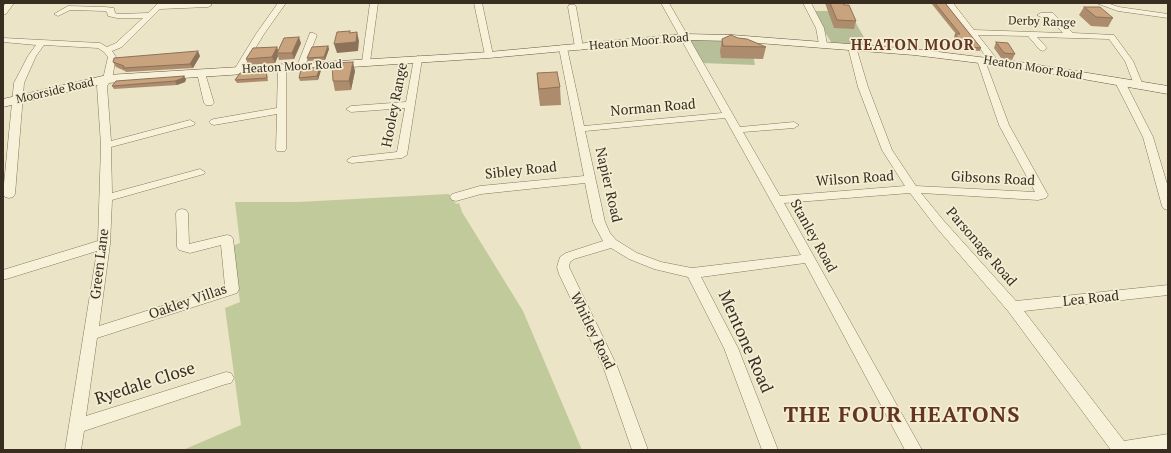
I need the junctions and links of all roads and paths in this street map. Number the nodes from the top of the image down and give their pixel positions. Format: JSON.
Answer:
{"nodes":[{"id":1,"x":10,"y":3,"type":"edge"},
{"id":2,"x":282,"y":3,"type":"edge"},
{"id":3,"x":374,"y":3,"type":"edge"},
{"id":4,"x":478,"y":3,"type":"edge"},
{"id":5,"x":665,"y":3,"type":"edge"},
{"id":6,"x":807,"y":3,"type":"edge"},
{"id":7,"x":949,"y":3,"type":"edge"},
{"id":8,"x":1100,"y":3,"type":"edge"},
{"id":9,"x":160,"y":5,"type":"edge"},
{"id":10,"x":208,"y":5,"type":"dead end"},
{"id":11,"x":572,"y":7,"type":"dead end"},
{"id":12,"x":3,"y":12,"type":"edge"},
{"id":13,"x":58,"y":14,"type":"dead end"},
{"id":14,"x":1041,"y":14,"type":"dead end"},
{"id":15,"x":151,"y":15,"type":"junction"},
{"id":16,"x":1168,"y":16,"type":"edge"},
{"id":17,"x":972,"y":32,"type":"junction"},
{"id":18,"x":1029,"y":33,"type":"junction"},
{"id":19,"x":1070,"y":35,"type":"junction"},
{"id":20,"x":313,"y":36,"type":"dead end"},
{"id":21,"x":684,"y":37,"type":"junction"},
{"id":22,"x":3,"y":40,"type":"edge"},
{"id":23,"x":42,"y":42,"type":"junction"},
{"id":24,"x":823,"y":44,"type":"junction"},
{"id":25,"x":852,"y":46,"type":"junction"},
{"id":26,"x":579,"y":47,"type":"junction"},
{"id":27,"x":563,"y":48,"type":"junction"},
{"id":28,"x":1044,"y":48,"type":"dead end"},
{"id":29,"x":107,"y":50,"type":"junction"},
{"id":30,"x":489,"y":55,"type":"junction"},
{"id":31,"x":418,"y":59,"type":"junction"},
{"id":32,"x":981,"y":60,"type":"junction"},
{"id":33,"x":366,"y":62,"type":"junction"},
{"id":34,"x":995,"y":62,"type":"junction"},
{"id":35,"x":301,"y":66,"type":"junction"},
{"id":36,"x":282,"y":67,"type":"junction"},
{"id":37,"x":238,"y":70,"type":"junction"},
{"id":38,"x":201,"y":73,"type":"junction"},
{"id":39,"x":108,"y":79,"type":"junction"},
{"id":40,"x":1120,"y":82,"type":"junction"},
{"id":41,"x":1138,"y":85,"type":"junction"},
{"id":42,"x":1168,"y":90,"type":"edge"},
{"id":43,"x":17,"y":100,"type":"junction"},
{"id":44,"x":3,"y":103,"type":"edge"},
{"id":45,"x":209,"y":103,"type":"dead end"},
{"id":46,"x":410,"y":105,"type":"junction"},
{"id":47,"x":351,"y":109,"type":"dead end"},
{"id":48,"x":282,"y":110,"type":"junction"},
{"id":49,"x":729,"y":115,"type":"junction"},
{"id":50,"x":214,"y":122,"type":"dead end"},
{"id":51,"x":190,"y":123,"type":"dead end"},
{"id":52,"x":794,"y":125,"type":"dead end"},
{"id":53,"x":579,"y":129,"type":"junction"},
{"id":54,"x":737,"y":130,"type":"junction"},
{"id":55,"x":106,"y":145,"type":"junction"},
{"id":56,"x":281,"y":149,"type":"dead end"},
{"id":57,"x":352,"y":160,"type":"dead end"},
{"id":58,"x":200,"y":172,"type":"dead end"},
{"id":59,"x":7,"y":174,"type":"edge"},
{"id":60,"x":590,"y":179,"type":"junction"},
{"id":61,"x":913,"y":190,"type":"junction"},
{"id":62,"x":9,"y":194,"type":"dead end"},
{"id":63,"x":456,"y":197,"type":"dead end"},
{"id":64,"x":106,"y":198,"type":"junction"},
{"id":65,"x":776,"y":200,"type":"junction"},
{"id":66,"x":1168,"y":206,"type":"edge"},
{"id":67,"x":182,"y":213,"type":"dead end"},
{"id":68,"x":612,"y":243,"type":"junction"},
{"id":69,"x":104,"y":244,"type":"junction"},
{"id":70,"x":809,"y":258,"type":"junction"},
{"id":71,"x":692,"y":273,"type":"junction"},
{"id":72,"x":3,"y":275,"type":"edge"},
{"id":73,"x":1168,"y":290,"type":"edge"},
{"id":74,"x":1013,"y":307,"type":"junction"},
{"id":75,"x":91,"y":334,"type":"junction"},
{"id":76,"x":226,"y":378,"type":"dead end"},
{"id":77,"x":76,"y":426,"type":"junction"},
{"id":78,"x":1168,"y":442,"type":"edge"},
{"id":79,"x":1121,"y":449,"type":"edge"},
{"id":80,"x":73,"y":450,"type":"edge"},
{"id":81,"x":640,"y":450,"type":"edge"},
{"id":82,"x":770,"y":450,"type":"edge"},
{"id":83,"x":914,"y":450,"type":"edge"}],
"edges":[{"from":1,"to":12,"type":"street"},
{"from":2,"to":37,"type":"street"},
{"from":3,"to":33,"type":"street"},
{"from":4,"to":30,"type":"street"},
{"from":5,"to":21,"type":"street","name":"Stanley Road"},
{"from":6,"to":24,"type":"street"},
{"from":7,"to":17,"type":"street"},
{"from":8,"to":16,"type":"street"},
{"from":9,"to":10,"type":"street"},
{"from":9,"to":15,"type":"street"},
{"from":11,"to":26,"type":"street"},
{"from":13,"to":15,"type":"street"},
{"from":14,"to":19,"type":"street"},
{"from":15,"to":29,"type":"street"},
{"from":17,"to":18,"type":"street","name":"Derby Range"},
{"from":17,"to":34,"type":"street"},
{"from":18,"to":19,"type":"street","name":"Derby Range"},
{"from":18,"to":28,"type":"street"},
{"from":19,"to":41,"type":"street","name":"Derby Range"},
{"from":20,"to":35,"type":"street","name":"Heaton Moor Road"},
{"from":21,"to":24,"type":"main road","name":"Heaton Moor Road"},
{"from":21,"to":26,"type":"main road","name":"Heaton Moor Road"},
{"from":21,"to":49,"type":"street","name":"Stanley Road"},
{"from":22,"to":23,"type":"street"},
{"from":23,"to":29,"type":"street"},
{"from":23,"to":43,"type":"street"},
{"from":24,"to":25,"type":"main road","name":"Heaton Moor Road"},
{"from":25,"to":32,"type":"main road","name":"Heaton Moor Road"},
{"from":25,"to":61,"type":"street","name":"Parsonage Road"},
{"from":26,"to":27,"type":"main road","name":"Heaton Moor Road"},
{"from":27,"to":30,"type":"main road","name":"Heaton Moor Road"},
{"from":27,"to":53,"type":"street","name":"Napier Road"},
{"from":29,"to":39,"type":"street","name":"Green Lane"},
{"from":30,"to":31,"type":"main road","name":"Heaton Moor Road"},
{"from":31,"to":33,"type":"main road","name":"Heaton Moor Road"},
{"from":31,"to":46,"type":"street","name":"Hooley Range"},
{"from":32,"to":34,"type":"main road","name":"Heaton Moor Road"},
{"from":32,"to":61,"type":"street","name":"Gibsons Road"},
{"from":33,"to":35,"type":"main road","name":"Heaton Moor Road"},
{"from":34,"to":40,"type":"main road","name":"Heaton Moor Road"},
{"from":35,"to":36,"type":"main road","name":"Heaton Moor Road"},
{"from":36,"to":37,"type":"main road","name":"Heaton Moor Road"},
{"from":36,"to":48,"type":"street"},
{"from":37,"to":38,"type":"main road","name":"Heaton Moor Road"},
{"from":38,"to":39,"type":"main road","name":"Heaton Moor Road"},
{"from":38,"to":45,"type":"street"},
{"from":39,"to":43,"type":"main road","name":"Moorside Road"},
{"from":39,"to":55,"type":"street","name":"Green Lane"},
{"from":40,"to":41,"type":"main road","name":"Heaton Moor Road"},
{"from":40,"to":66,"type":"street"},
{"from":41,"to":42,"type":"main road","name":"Heaton Moor Road"},
{"from":43,"to":44,"type":"main road","name":"Moorside Road"},
{"from":43,"to":59,"type":"street"},
{"from":46,"to":47,"type":"street"},
{"from":46,"to":57,"type":"street","name":"Hooley Range"},
{"from":48,"to":50,"type":"street"},
{"from":48,"to":56,"type":"street"},
{"from":49,"to":53,"type":"street","name":"Norman Road"},
{"from":49,"to":54,"type":"street","name":"Stanley Road"},
{"from":51,"to":55,"type":"street"},
{"from":52,"to":54,"type":"street"},
{"from":53,"to":60,"type":"street","name":"Napier Road"},
{"from":54,"to":65,"type":"street","name":"Stanley Road"},
{"from":55,"to":64,"type":"street","name":"Green Lane"},
{"from":58,"to":64,"type":"street"},
{"from":59,"to":62,"type":"street"},
{"from":60,"to":63,"type":"street","name":"Sibley Road"},
{"from":60,"to":68,"type":"street","name":"Napier Road"},
{"from":61,"to":65,"type":"street","name":"Wilson Road"},
{"from":61,"to":74,"type":"street","name":"Parsonage Road"},
{"from":64,"to":69,"type":"street","name":"Green Lane"},
{"from":65,"to":70,"type":"street","name":"Stanley Road"},
{"from":67,"to":75,"type":"street","name":"Oakley Villas"},
{"from":68,"to":71,"type":"street","name":"Napier Road"},
{"from":68,"to":81,"type":"street","name":"Whitley Road"},
{"from":69,"to":72,"type":"street"},
{"from":69,"to":75,"type":"street","name":"Green Lane"},
{"from":70,"to":71,"type":"street","name":"Napier Road"},
{"from":70,"to":83,"type":"street","name":"Stanley Road"},
{"from":71,"to":82,"type":"street","name":"Mentone Road"},
{"from":73,"to":74,"type":"street","name":"Lea Road"},
{"from":74,"to":79,"type":"street","name":"Parsonage Road"},
{"from":75,"to":77,"type":"street","name":"Green Lane"},
{"from":76,"to":77,"type":"street","name":"Ryedale Close"},
{"from":77,"to":80,"type":"street","name":"Green Lane"},
{"from":78,"to":79,"type":"street"}]}
